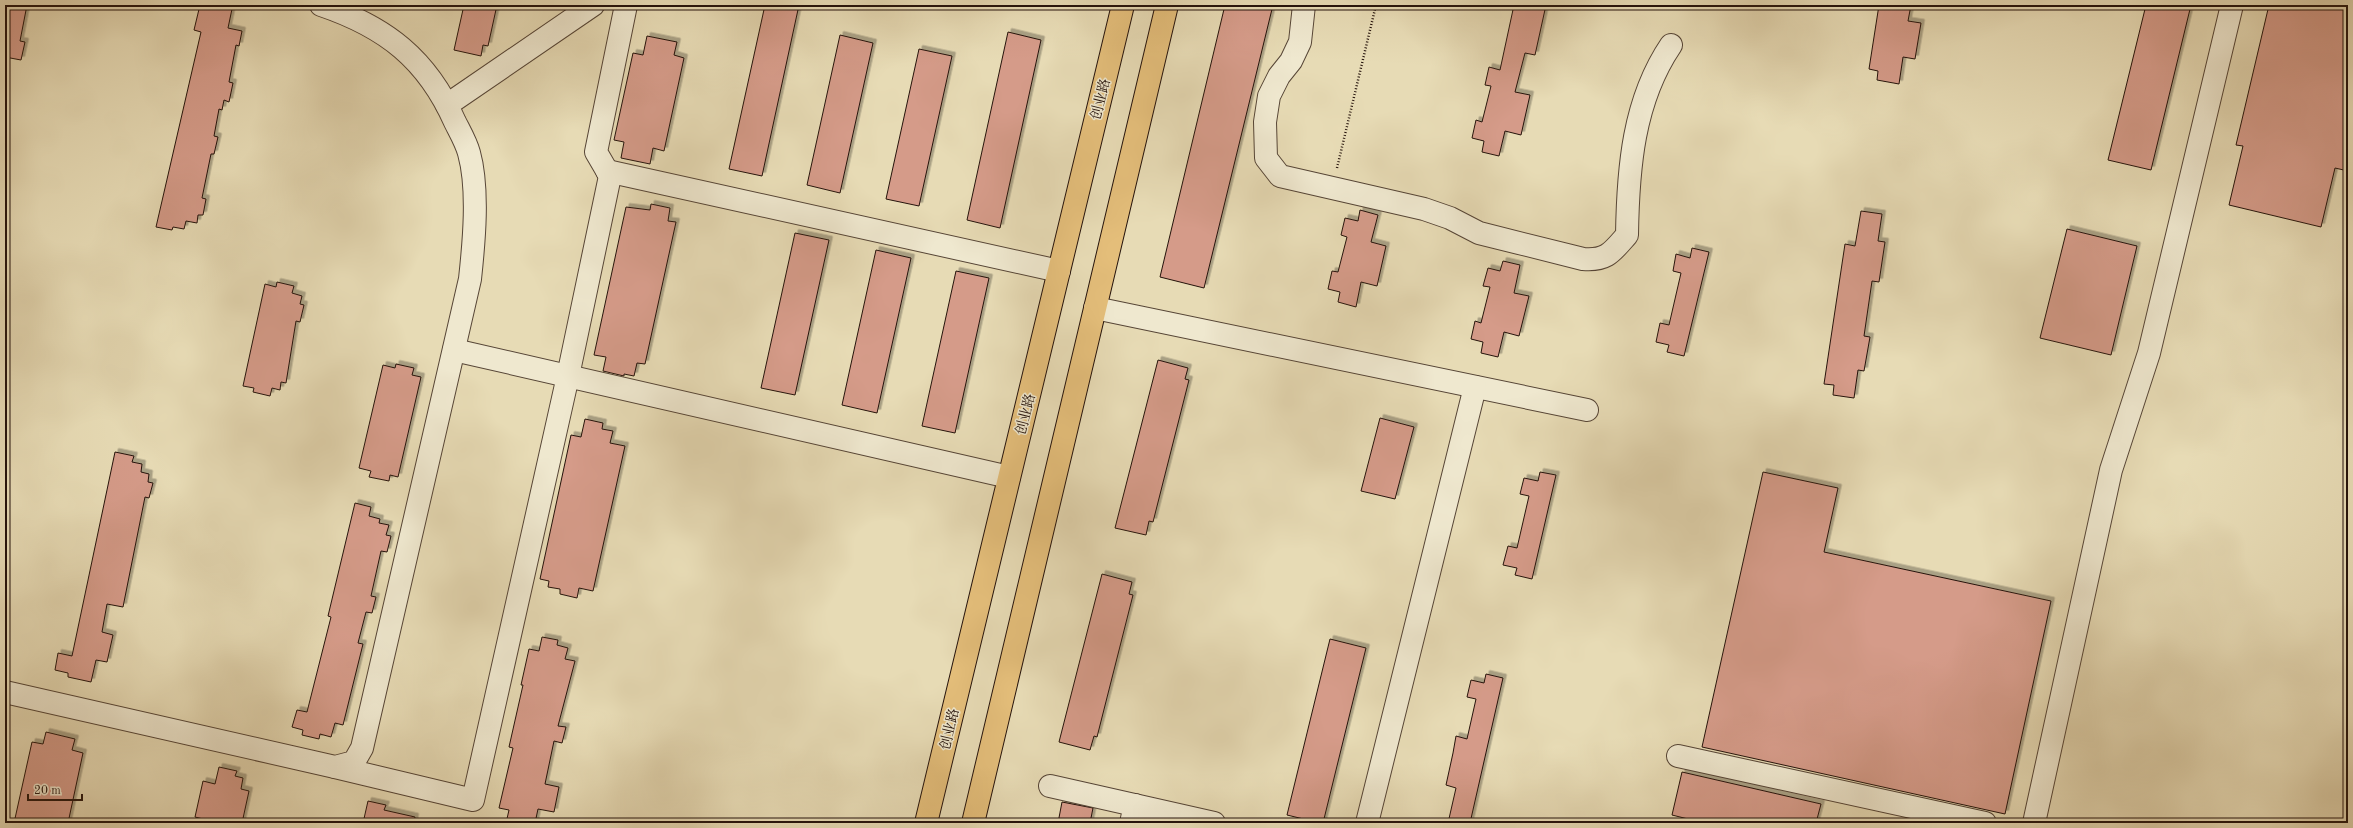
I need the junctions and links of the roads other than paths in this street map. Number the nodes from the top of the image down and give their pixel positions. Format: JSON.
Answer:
{"nodes":[{"id":1,"x":321,"y":5,"type":"edge"},
{"id":2,"x":593,"y":5,"type":"edge"},
{"id":3,"x":626,"y":5,"type":"edge"},
{"id":4,"x":1123,"y":5,"type":"edge"},
{"id":5,"x":1168,"y":5,"type":"edge"},
{"id":6,"x":1304,"y":5,"type":"edge"},
{"id":7,"x":2232,"y":5,"type":"edge"},
{"id":8,"x":1671,"y":45,"type":"dead end"},
{"id":9,"x":447,"y":105,"type":"junction"},
{"id":10,"x":607,"y":171,"type":"junction"},
{"id":11,"x":1059,"y":271,"type":"junction"},
{"id":12,"x":1095,"y":308,"type":"junction"},
{"id":13,"x":454,"y":350,"type":"junction"},
{"id":14,"x":568,"y":376,"type":"junction"},
{"id":15,"x":1475,"y":387,"type":"junction"},
{"id":16,"x":1587,"y":410,"type":"dead end"},
{"id":17,"x":1010,"y":477,"type":"junction"},
{"id":18,"x":5,"y":692,"type":"edge"},
{"id":19,"x":1678,"y":756,"type":"dead end"},
{"id":20,"x":336,"y":767,"type":"junction"},
{"id":21,"x":1050,"y":786,"type":"dead end"},
{"id":22,"x":1133,"y":814,"type":"edge"},
{"id":23,"x":926,"y":823,"type":"edge"},
{"id":24,"x":972,"y":823,"type":"edge"},
{"id":25,"x":1214,"y":823,"type":"edge"},
{"id":26,"x":1367,"y":823,"type":"edge"},
{"id":27,"x":1986,"y":823,"type":"edge"},
{"id":28,"x":2034,"y":823,"type":"edge"}],
"edges":[{"from":1,"to":9,"type":"lane"},
{"from":2,"to":9,"type":"lane"},
{"from":3,"to":10,"type":"lane"},
{"from":4,"to":11,"type":"main road","name":"创业路"},
{"from":5,"to":12,"type":"main road"},
{"from":6,"to":8,"type":"lane"},
{"from":7,"to":28,"type":"lane"},
{"from":9,"to":13,"type":"lane"},
{"from":10,"to":11,"type":"lane"},
{"from":10,"to":14,"type":"lane"},
{"from":11,"to":17,"type":"main road","name":"创业路"},
{"from":12,"to":15,"type":"lane"},
{"from":12,"to":24,"type":"main road"},
{"from":13,"to":14,"type":"lane"},
{"from":13,"to":20,"type":"lane"},
{"from":14,"to":17,"type":"lane"},
{"from":14,"to":20,"type":"lane"},
{"from":15,"to":16,"type":"lane"},
{"from":15,"to":26,"type":"lane"},
{"from":17,"to":23,"type":"main road","name":"创业路"},
{"from":18,"to":20,"type":"lane"},
{"from":19,"to":27,"type":"lane"},
{"from":21,"to":22,"type":"lane"},
{"from":22,"to":25,"type":"lane"}]}
